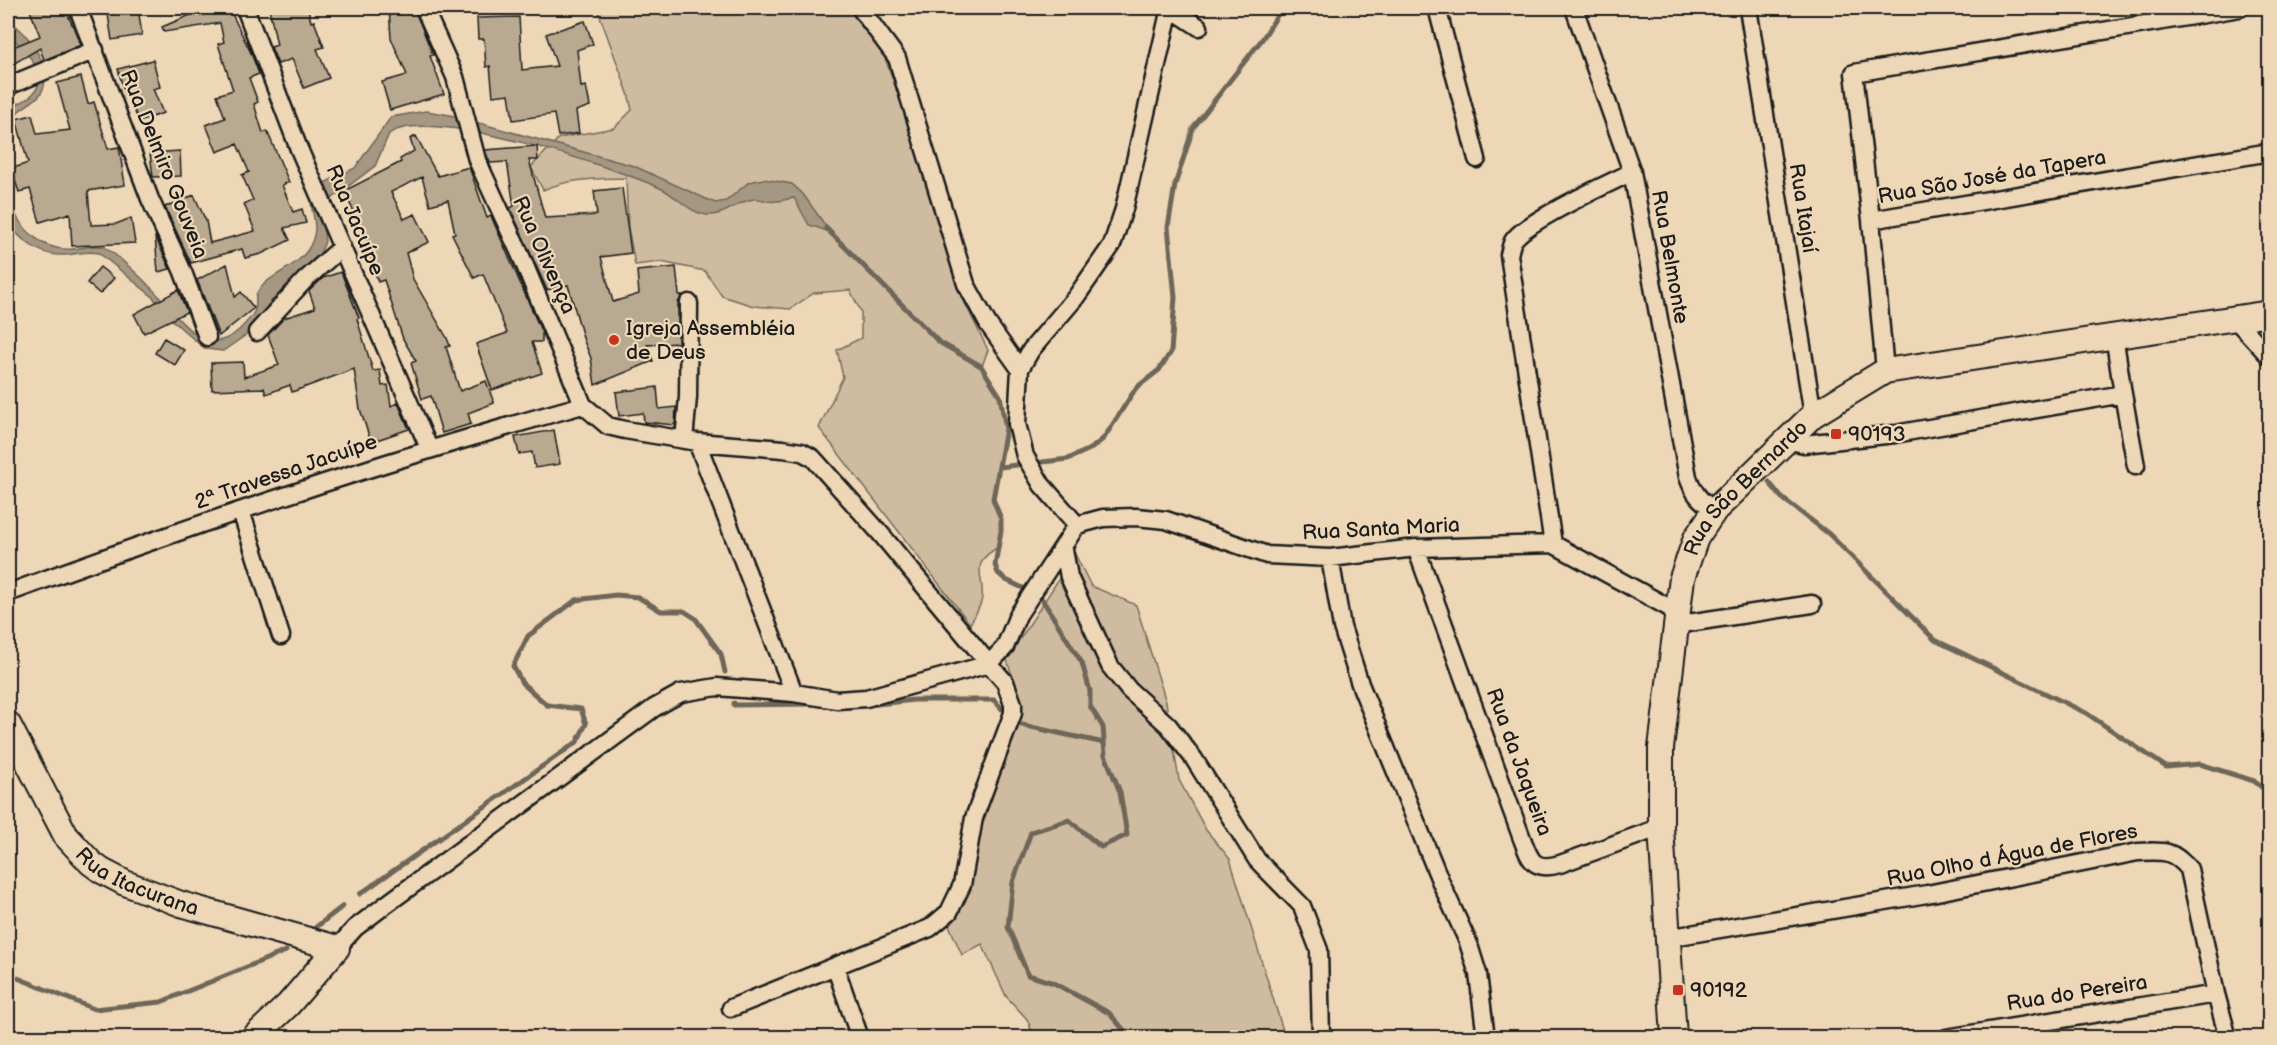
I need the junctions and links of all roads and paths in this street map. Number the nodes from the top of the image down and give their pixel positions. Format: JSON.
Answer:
{"nodes":[{"id":1,"x":78,"y":8,"type":"edge"},
{"id":2,"x":245,"y":8,"type":"edge"},
{"id":3,"x":424,"y":8,"type":"edge"},
{"id":4,"x":860,"y":8,"type":"edge"},
{"id":5,"x":1170,"y":8,"type":"edge"},
{"id":6,"x":1437,"y":8,"type":"edge"},
{"id":7,"x":1574,"y":8,"type":"edge"},
{"id":8,"x":1748,"y":8,"type":"edge"},
{"id":9,"x":2240,"y":8,"type":"edge"},
{"id":10,"x":1199,"y":27,"type":"dead end"},
{"id":11,"x":95,"y":50,"type":"junction"},
{"id":12,"x":8,"y":86,"type":"edge"},
{"id":13,"x":2270,"y":152,"type":"edge"},
{"id":14,"x":1478,"y":159,"type":"dead end"},
{"id":15,"x":1632,"y":171,"type":"junction"},
{"id":16,"x":1871,"y":220,"type":"junction"},
{"id":17,"x":342,"y":247,"type":"junction"},
{"id":18,"x":689,"y":303,"type":"dead end"},
{"id":19,"x":2270,"y":314,"type":"edge"},
{"id":20,"x":2235,"y":319,"type":"junction"},
{"id":21,"x":257,"y":332,"type":"dead end"},
{"id":22,"x":2114,"y":335,"type":"junction"},
{"id":23,"x":207,"y":337,"type":"dead end"},
{"id":24,"x":2270,"y":357,"type":"edge"},
{"id":25,"x":1020,"y":369,"type":"junction"},
{"id":26,"x":1885,"y":371,"type":"junction"},
{"id":27,"x":2122,"y":394,"type":"junction"},
{"id":28,"x":583,"y":405,"type":"junction"},
{"id":29,"x":1813,"y":415,"type":"junction"},
{"id":30,"x":1785,"y":440,"type":"junction"},
{"id":31,"x":691,"y":441,"type":"junction"},
{"id":32,"x":429,"y":448,"type":"junction"},
{"id":33,"x":2136,"y":466,"type":"dead end"},
{"id":34,"x":1715,"y":510,"type":"junction"},
{"id":35,"x":241,"y":511,"type":"junction"},
{"id":36,"x":1077,"y":525,"type":"junction"},
{"id":37,"x":1553,"y":544,"type":"junction"},
{"id":38,"x":1416,"y":548,"type":"junction"},
{"id":39,"x":1064,"y":550,"type":"junction"},
{"id":40,"x":1330,"y":558,"type":"junction"},
{"id":41,"x":8,"y":593,"type":"edge"},
{"id":42,"x":1812,"y":604,"type":"dead end"},
{"id":43,"x":1676,"y":618,"type":"junction"},
{"id":44,"x":281,"y":636,"type":"dead end"},
{"id":45,"x":989,"y":664,"type":"junction"},
{"id":46,"x":794,"y":693,"type":"junction"},
{"id":47,"x":8,"y":724,"type":"edge"},
{"id":48,"x":1661,"y":827,"type":"junction"},
{"id":49,"x":1667,"y":938,"type":"junction"},
{"id":50,"x":337,"y":948,"type":"junction"},
{"id":51,"x":836,"y":966,"type":"junction"},
{"id":52,"x":2216,"y":994,"type":"junction"},
{"id":53,"x":731,"y":1008,"type":"dead end"},
{"id":54,"x":253,"y":1038,"type":"edge"},
{"id":55,"x":860,"y":1038,"type":"edge"},
{"id":56,"x":1321,"y":1038,"type":"edge"},
{"id":57,"x":1486,"y":1038,"type":"edge"},
{"id":58,"x":1674,"y":1038,"type":"edge"},
{"id":59,"x":1946,"y":1038,"type":"edge"},
{"id":60,"x":2228,"y":1038,"type":"edge"}],
"edges":[{"from":1,"to":11,"type":"street","name":"Rua Delmiro Gouveia"},
{"from":2,"to":17,"type":"street","name":"Rua Jacuípe"},
{"from":3,"to":28,"type":"street","name":"Rua Olivença"},
{"from":4,"to":25,"type":"street"},
{"from":5,"to":10,"type":"street"},
{"from":5,"to":25,"type":"street"},
{"from":6,"to":14,"type":"street"},
{"from":7,"to":15,"type":"street","name":"Rua Belmonte"},
{"from":8,"to":29,"type":"street","name":"Rua Itajaí"},
{"from":9,"to":16,"type":"street"},
{"from":11,"to":12,"type":"street"},
{"from":11,"to":23,"type":"street","name":"Rua Delmiro Gouveia"},
{"from":13,"to":16,"type":"street","name":"Rua São José da Tapera"},
{"from":15,"to":34,"type":"street","name":"Rua Belmonte"},
{"from":15,"to":37,"type":"street"},
{"from":16,"to":26,"type":"street","name":"Rua São José da Tapera"},
{"from":17,"to":21,"type":"street"},
{"from":17,"to":32,"type":"street","name":"Rua Jacuípe"},
{"from":18,"to":31,"type":"street"},
{"from":19,"to":20,"type":"street","name":"Rua São Bernardo"},
{"from":20,"to":22,"type":"street","name":"Rua São Bernardo"},
{"from":20,"to":24,"type":"street"},
{"from":22,"to":26,"type":"street","name":"Rua São Bernardo"},
{"from":22,"to":27,"type":"street"},
{"from":25,"to":36,"type":"street"},
{"from":26,"to":29,"type":"street","name":"Rua São Bernardo"},
{"from":27,"to":30,"type":"street"},
{"from":27,"to":33,"type":"street"},
{"from":28,"to":31,"type":"street","name":"Rua Olivença"},
{"from":28,"to":32,"type":"street","name":"2ª Travessa Jacuípe"},
{"from":29,"to":30,"type":"street","name":"Rua São Bernardo"},
{"from":30,"to":34,"type":"street","name":"Rua São Bernardo"},
{"from":31,"to":45,"type":"street","name":"Rua Olivença"},
{"from":31,"to":46,"type":"street"},
{"from":32,"to":35,"type":"street","name":"2ª Travessa Jacuípe"},
{"from":34,"to":43,"type":"street","name":"Rua São Bernardo"},
{"from":35,"to":41,"type":"street","name":"2ª Travessa Jacuípe"},
{"from":35,"to":44,"type":"street"},
{"from":36,"to":39,"type":"street"},
{"from":36,"to":40,"type":"street","name":"Rua Santa Maria"},
{"from":37,"to":38,"type":"street","name":"Rua Santa Maria"},
{"from":37,"to":43,"type":"street"},
{"from":38,"to":40,"type":"street","name":"Rua Santa Maria"},
{"from":38,"to":48,"type":"street","name":"Rua da Jaqueira"},
{"from":39,"to":45,"type":"street"},
{"from":39,"to":56,"type":"street"},
{"from":40,"to":57,"type":"street"},
{"from":42,"to":43,"type":"street"},
{"from":43,"to":48,"type":"street","name":"Rua São Bernardo"},
{"from":45,"to":46,"type":"street"},
{"from":45,"to":51,"type":"street","name":"Rua Olivença"},
{"from":46,"to":50,"type":"street"},
{"from":47,"to":50,"type":"street","name":"Rua Itacurana"},
{"from":48,"to":49,"type":"street","name":"Rua São Bernardo"},
{"from":49,"to":52,"type":"street","name":"Rua Olho d Água de Flores"},
{"from":49,"to":58,"type":"street","name":"Rua São Bernardo"},
{"from":50,"to":54,"type":"street"},
{"from":51,"to":53,"type":"street","name":"Rua Olivença"},
{"from":51,"to":55,"type":"street"},
{"from":52,"to":59,"type":"street","name":"Rua do Pereira"},
{"from":52,"to":60,"type":"street","name":"Rua Olho d Água de Flores"}]}
